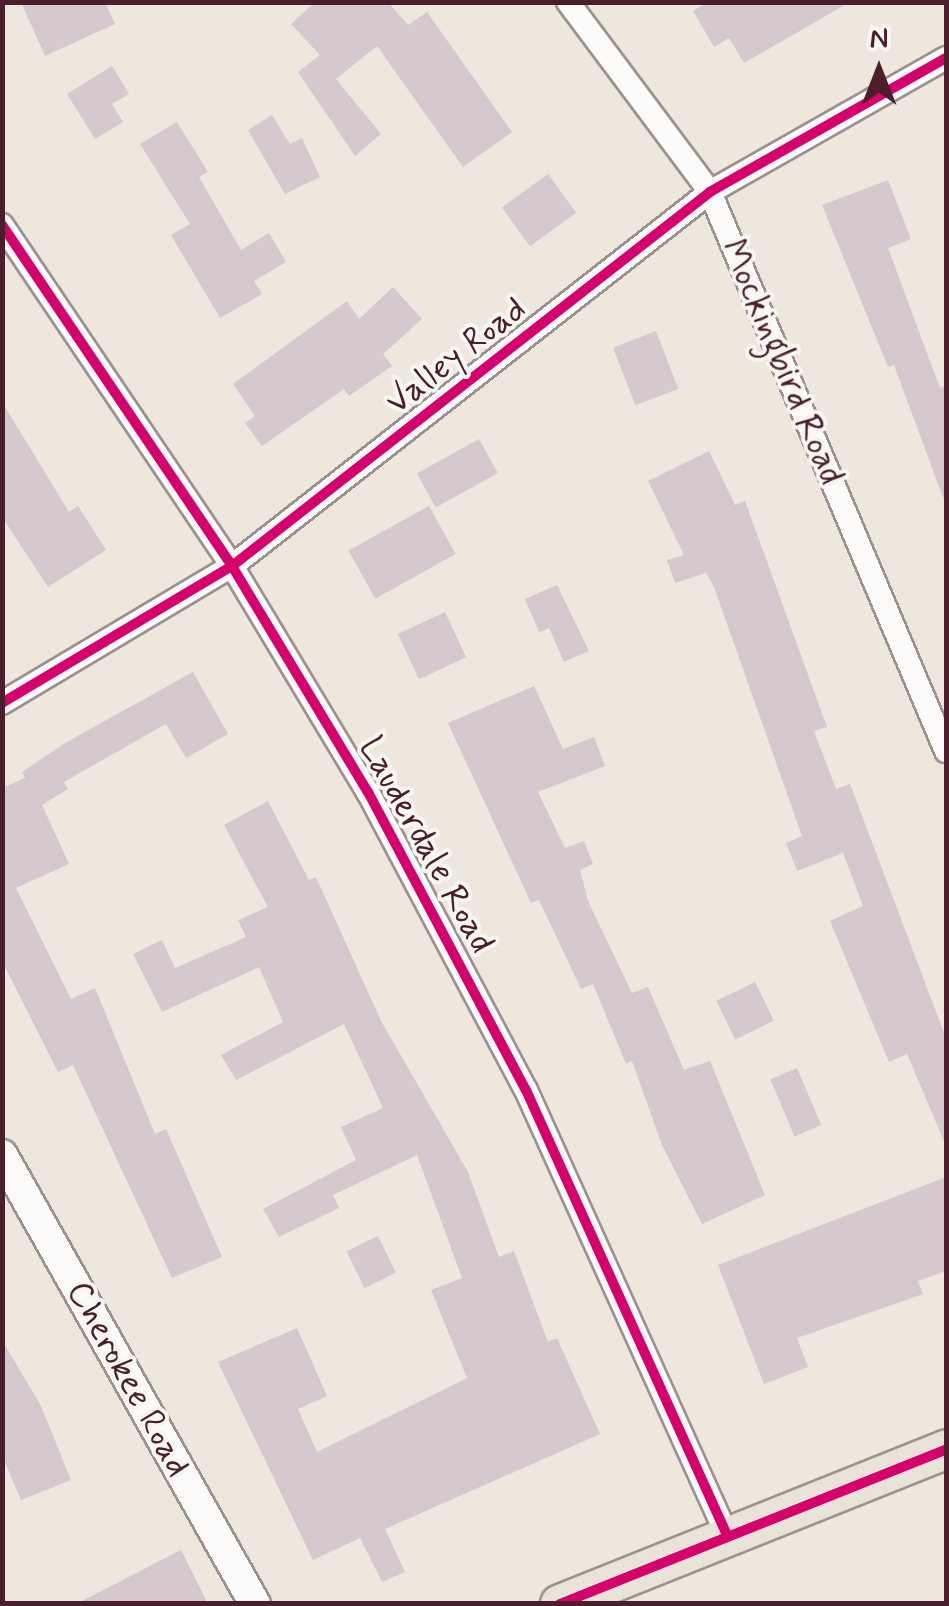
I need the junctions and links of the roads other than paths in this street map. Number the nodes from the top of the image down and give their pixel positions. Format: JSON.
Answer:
{"nodes":[{"id":1,"x":568,"y":2,"type":"edge"},
{"id":2,"x":946,"y":58,"type":"edge"},
{"id":3,"x":710,"y":192,"type":"junction"},
{"id":4,"x":2,"y":225,"type":"edge"},
{"id":5,"x":232,"y":566,"type":"junction"},
{"id":6,"x":2,"y":703,"type":"edge"},
{"id":7,"x":946,"y":751,"type":"edge"},
{"id":8,"x":2,"y":1155,"type":"edge"},
{"id":9,"x":946,"y":1450,"type":"edge"},
{"id":10,"x":726,"y":1534,"type":"junction"},
{"id":11,"x":255,"y":1604,"type":"edge"},
{"id":12,"x":560,"y":1604,"type":"edge"}],
"edges":[{"from":1,"to":3,"type":"street","name":"Mockingbird Road"},
{"from":2,"to":3,"type":"street","name":"Valley Road"},
{"from":3,"to":5,"type":"street","name":"Valley Road"},
{"from":3,"to":7,"type":"street","name":"Mockingbird Road"},
{"from":4,"to":5,"type":"street","name":"Lauderdale Road"},
{"from":5,"to":6,"type":"street","name":"Valley Road"},
{"from":5,"to":10,"type":"street","name":"Lauderdale Road"},
{"from":8,"to":11,"type":"street","name":"Cherokee Road"},
{"from":9,"to":10,"type":"main road"},
{"from":10,"to":12,"type":"main road"}]}
